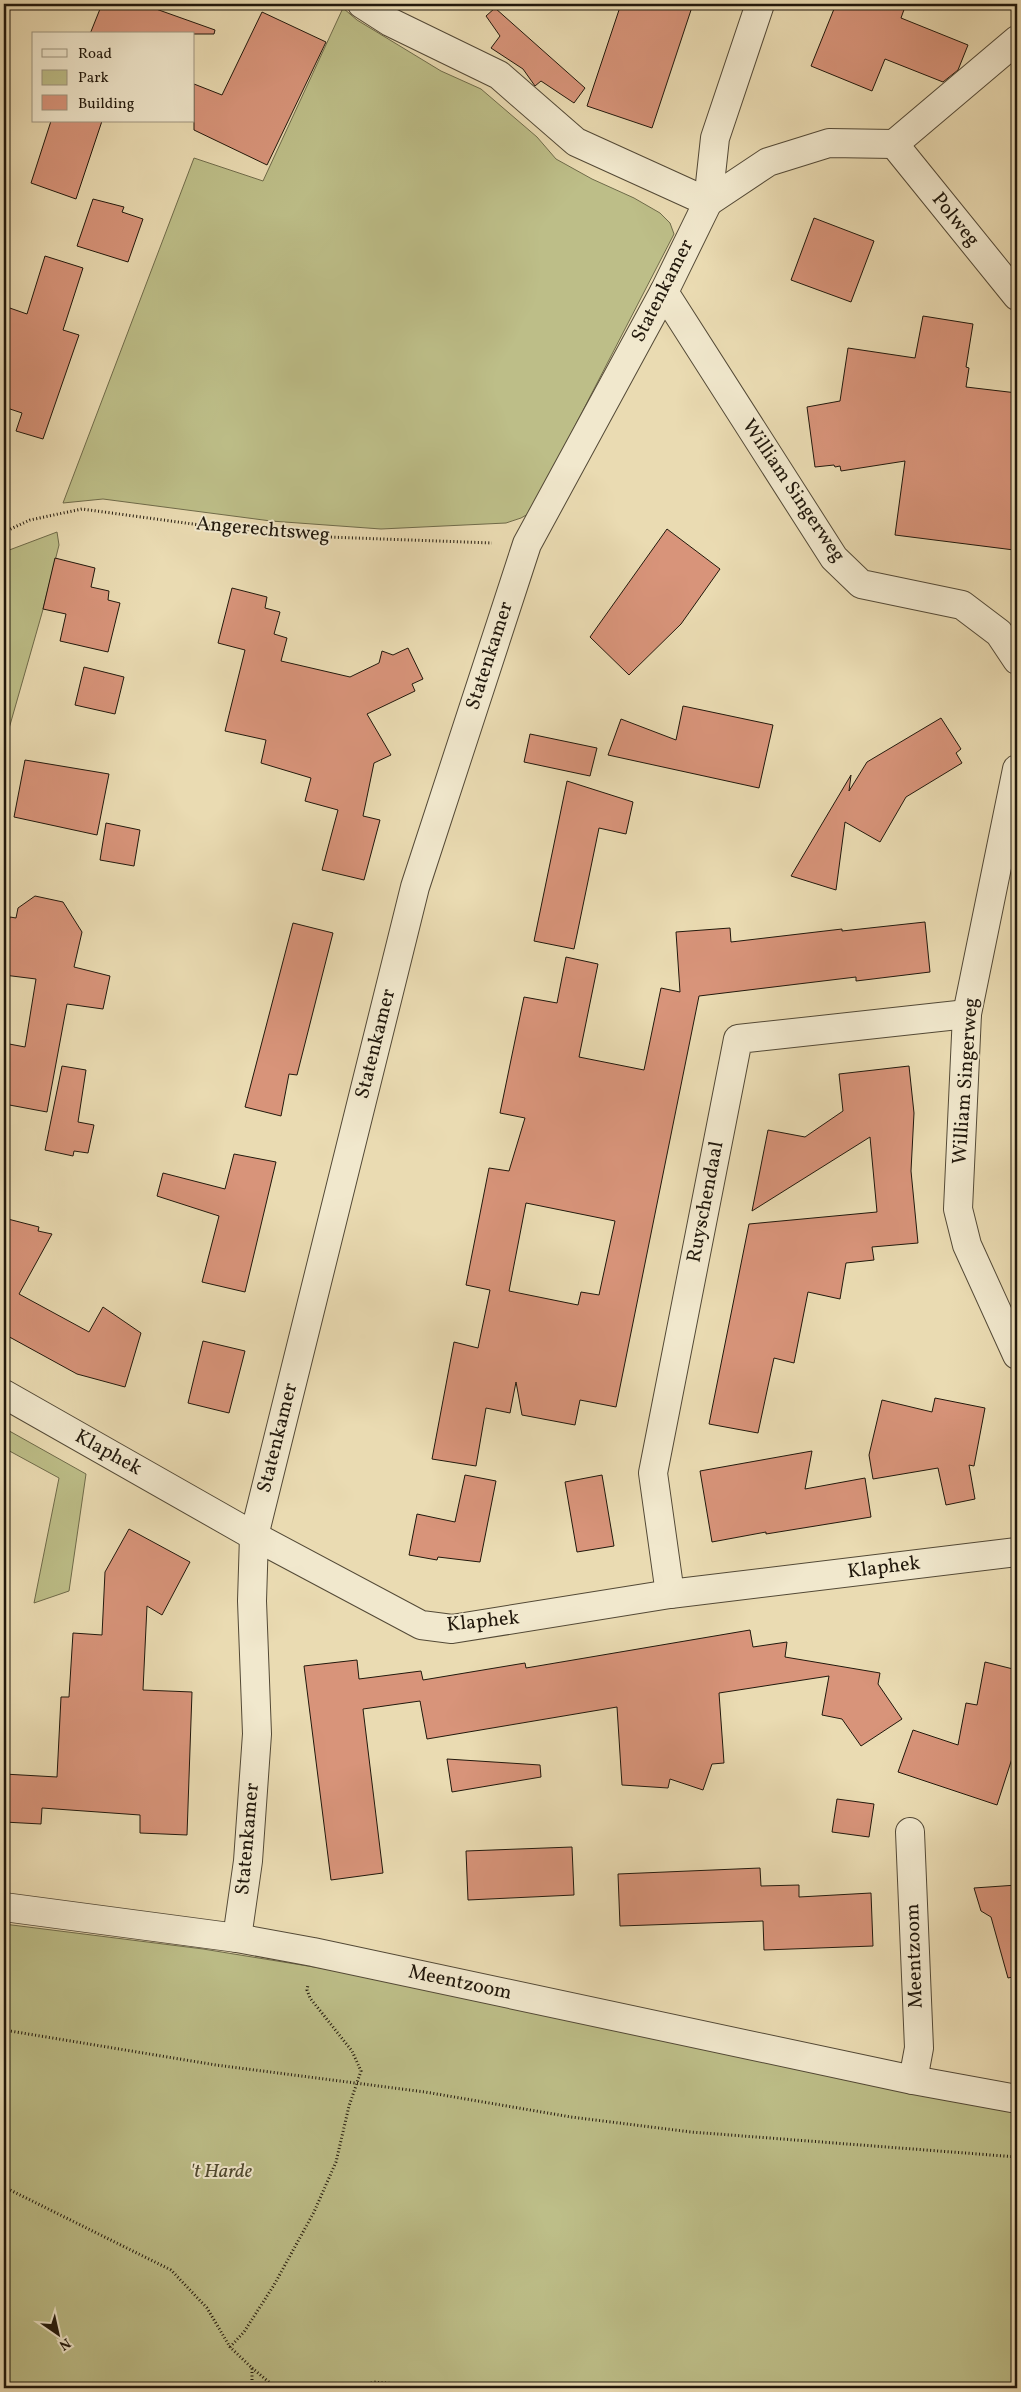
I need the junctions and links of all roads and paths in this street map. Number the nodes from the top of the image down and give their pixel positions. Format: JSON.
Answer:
{"nodes":[{"id":1,"x":362,"y":4,"type":"edge"},
{"id":2,"x":760,"y":4,"type":"edge"},
{"id":3,"x":1017,"y":40,"type":"edge"},
{"id":4,"x":894,"y":144,"type":"junction"},
{"id":5,"x":708,"y":202,"type":"junction"},
{"id":6,"x":664,"y":292,"type":"junction"},
{"id":7,"x":1017,"y":296,"type":"edge"},
{"id":8,"x":4,"y":532,"type":"edge"},
{"id":9,"x":527,"y":544,"type":"junction"},
{"id":10,"x":1017,"y":660,"type":"edge"},
{"id":11,"x":1017,"y":769,"type":"edge"},
{"id":12,"x":968,"y":1014,"type":"junction"},
{"id":13,"x":1017,"y":1356,"type":"edge"},
{"id":14,"x":4,"y":1394,"type":"edge"},
{"id":15,"x":254,"y":1536,"type":"junction"},
{"id":16,"x":1017,"y":1552,"type":"edge"},
{"id":17,"x":670,"y":1594,"type":"junction"},
{"id":18,"x":910,"y":1832,"type":"dead end"},
{"id":19,"x":4,"y":1908,"type":"edge"},
{"id":20,"x":237,"y":1938,"type":"junction"},
{"id":21,"x":313,"y":1952,"type":"junction"},
{"id":22,"x":4,"y":2030,"type":"edge"},
{"id":23,"x":913,"y":2080,"type":"junction"},
{"id":24,"x":358,"y":2083,"type":"junction"},
{"id":25,"x":1017,"y":2099,"type":"edge"},
{"id":26,"x":1017,"y":2157,"type":"edge"},
{"id":27,"x":4,"y":2187,"type":"edge"},
{"id":28,"x":230,"y":2347,"type":"junction"},
{"id":29,"x":252,"y":2368,"type":"junction"},
{"id":30,"x":252,"y":2388,"type":"edge"},
{"id":31,"x":276,"y":2388,"type":"edge"},
{"id":32,"x":362,"y":2388,"type":"edge"},
{"id":33,"x":448,"y":2388,"type":"edge"}],
"edges":[{"from":1,"to":5,"type":"street"},
{"from":2,"to":5,"type":"street"},
{"from":3,"to":4,"type":"street"},
{"from":4,"to":5,"type":"street"},
{"from":4,"to":7,"type":"street","name":"Polweg"},
{"from":5,"to":6,"type":"street","name":"Statenkamer"},
{"from":6,"to":9,"type":"street","name":"Statenkamer"},
{"from":6,"to":10,"type":"street","name":"William Singerweg"},
{"from":8,"to":9,"type":"path","name":"Angerechtsweg"},
{"from":9,"to":15,"type":"street","name":"Statenkamer"},
{"from":11,"to":12,"type":"street","name":"William Singerweg"},
{"from":12,"to":13,"type":"street","name":"William Singerweg"},
{"from":12,"to":17,"type":"street","name":"Ruyschendaal"},
{"from":14,"to":15,"type":"street","name":"Klaphek"},
{"from":15,"to":17,"type":"street","name":"Klaphek"},
{"from":15,"to":20,"type":"street","name":"Statenkamer"},
{"from":16,"to":17,"type":"street","name":"Klaphek"},
{"from":18,"to":23,"type":"street","name":"Meentzoom"},
{"from":19,"to":20,"type":"street","name":"Meentzoom"},
{"from":20,"to":21,"type":"street","name":"Meentzoom"},
{"from":21,"to":23,"type":"street","name":"Meentzoom"},
{"from":21,"to":24,"type":"path"},
{"from":22,"to":24,"type":"path"},
{"from":23,"to":25,"type":"street","name":"Meentzoom"},
{"from":24,"to":26,"type":"path"},
{"from":24,"to":28,"type":"path"},
{"from":27,"to":28,"type":"path"},
{"from":28,"to":29,"type":"path"},
{"from":29,"to":30,"type":"path"},
{"from":29,"to":31,"type":"path"},
{"from":32,"to":33,"type":"path"}]}
